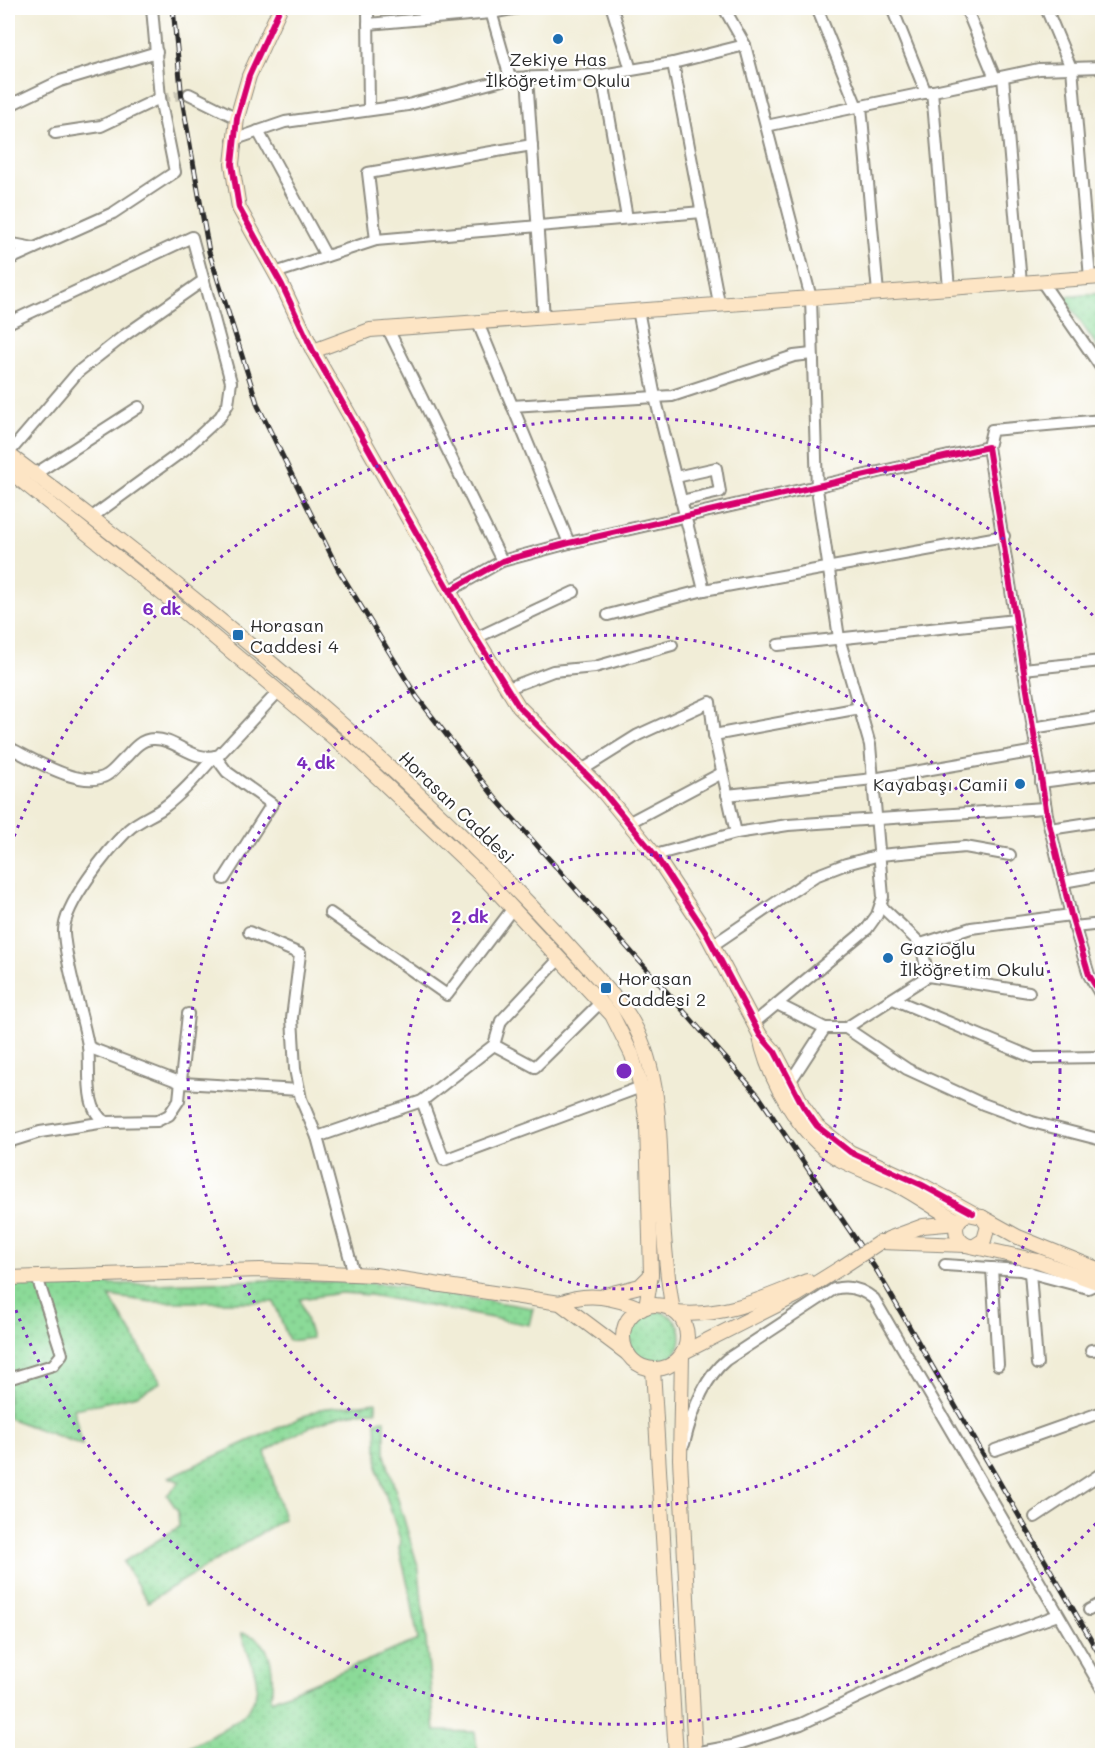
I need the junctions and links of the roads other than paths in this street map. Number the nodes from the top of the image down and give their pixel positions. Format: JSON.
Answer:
{"nodes":[{"id":1,"x":152,"y":8,"type":"edge"},
{"id":2,"x":280,"y":8,"type":"edge"},
{"id":3,"x":369,"y":8,"type":"edge"},
{"id":4,"x":518,"y":8,"type":"edge"},
{"id":5,"x":612,"y":8,"type":"edge"},
{"id":6,"x":724,"y":8,"type":"edge"},
{"id":7,"x":817,"y":8,"type":"edge"},
{"id":8,"x":892,"y":8,"type":"edge"},
{"id":9,"x":966,"y":8,"type":"edge"},
{"id":10,"x":1046,"y":8,"type":"edge"},
{"id":11,"x":491,"y":10,"type":"edge"},
{"id":12,"x":368,"y":24,"type":"junction"},
{"id":13,"x":745,"y":45,"type":"junction"},
{"id":14,"x":157,"y":52,"type":"junction"},
{"id":15,"x":673,"y":63,"type":"junction"},
{"id":16,"x":1102,"y":67,"type":"edge"},
{"id":17,"x":1071,"y":68,"type":"junction"},
{"id":18,"x":630,"y":70,"type":"junction"},
{"id":19,"x":602,"y":75,"type":"junction"},
{"id":20,"x":999,"y":77,"type":"junction"},
{"id":21,"x":510,"y":78,"type":"junction"},
{"id":22,"x":526,"y":78,"type":"junction"},
{"id":23,"x":929,"y":92,"type":"junction"},
{"id":24,"x":189,"y":94,"type":"tunnel mouth"},
{"id":25,"x":160,"y":98,"type":"junction"},
{"id":26,"x":8,"y":106,"type":"edge"},
{"id":27,"x":859,"y":107,"type":"junction"},
{"id":28,"x":369,"y":110,"type":"junction"},
{"id":29,"x":237,"y":118,"type":"junction"},
{"id":30,"x":766,"y":126,"type":"junction"},
{"id":31,"x":258,"y":131,"type":"junction"},
{"id":32,"x":55,"y":133,"type":"dead end"},
{"id":33,"x":234,"y":140,"type":"junction"},
{"id":34,"x":532,"y":145,"type":"junction"},
{"id":35,"x":702,"y":212,"type":"junction"},
{"id":36,"x":627,"y":218,"type":"junction"},
{"id":37,"x":537,"y":225,"type":"junction"},
{"id":38,"x":376,"y":240,"type":"junction"},
{"id":39,"x":8,"y":243,"type":"edge"},
{"id":40,"x":34,"y":248,"type":"junction"},
{"id":41,"x":326,"y":256,"type":"junction"},
{"id":42,"x":8,"y":260,"type":"edge"},
{"id":43,"x":275,"y":273,"type":"junction"},
{"id":44,"x":1096,"y":277,"type":"edge"},
{"id":45,"x":204,"y":280,"type":"junction"},
{"id":46,"x":1042,"y":282,"type":"junction"},
{"id":47,"x":1021,"y":283,"type":"junction"},
{"id":48,"x":949,"y":288,"type":"junction"},
{"id":49,"x":878,"y":293,"type":"junction"},
{"id":50,"x":810,"y":298,"type":"junction"},
{"id":51,"x":719,"y":303,"type":"junction"},
{"id":52,"x":638,"y":310,"type":"junction"},
{"id":53,"x":544,"y":318,"type":"junction"},
{"id":54,"x":8,"y":323,"type":"edge"},
{"id":55,"x":478,"y":323,"type":"junction"},
{"id":56,"x":388,"y":329,"type":"junction"},
{"id":57,"x":313,"y":351,"type":"junction"},
{"id":58,"x":812,"y":354,"type":"junction"},
{"id":59,"x":1102,"y":369,"type":"edge"},
{"id":60,"x":655,"y":397,"type":"junction"},
{"id":61,"x":512,"y":406,"type":"junction"},
{"id":62,"x":139,"y":407,"type":"dead end"},
{"id":63,"x":1102,"y":420,"type":"edge"},
{"id":64,"x":988,"y":447,"type":"junction"},
{"id":65,"x":8,"y":454,"type":"edge"},
{"id":66,"x":8,"y":470,"type":"edge"},
{"id":67,"x":35,"y":474,"type":"junction"},
{"id":68,"x":676,"y":477,"type":"junction"},
{"id":69,"x":817,"y":487,"type":"junction"},
{"id":70,"x":681,"y":501,"type":"junction"},
{"id":71,"x":92,"y":517,"type":"junction"},
{"id":72,"x":685,"y":518,"type":"junction"},
{"id":73,"x":1004,"y":536,"type":"junction"},
{"id":74,"x":569,"y":543,"type":"junction"},
{"id":75,"x":502,"y":561,"type":"junction"},
{"id":76,"x":828,"y":566,"type":"junction"},
{"id":77,"x":451,"y":590,"type":"junction"},
{"id":78,"x":704,"y":590,"type":"junction"},
{"id":79,"x":574,"y":592,"type":"dead end"},
{"id":80,"x":608,"y":615,"type":"dead end"},
{"id":81,"x":1016,"y":620,"type":"junction"},
{"id":82,"x":476,"y":638,"type":"junction"},
{"id":83,"x":839,"y":638,"type":"junction"},
{"id":84,"x":672,"y":645,"type":"dead end"},
{"id":85,"x":778,"y":645,"type":"dead end"},
{"id":86,"x":1102,"y":661,"type":"edge"},
{"id":87,"x":1023,"y":669,"type":"junction"},
{"id":88,"x":506,"y":690,"type":"junction"},
{"id":89,"x":279,"y":691,"type":"junction"},
{"id":90,"x":860,"y":708,"type":"junction"},
{"id":91,"x":1102,"y":717,"type":"edge"},
{"id":92,"x":1032,"y":728,"type":"junction"},
{"id":93,"x":714,"y":735,"type":"junction"},
{"id":94,"x":8,"y":748,"type":"edge"},
{"id":95,"x":1036,"y":751,"type":"junction"},
{"id":96,"x":215,"y":756,"type":"junction"},
{"id":97,"x":582,"y":770,"type":"junction"},
{"id":98,"x":722,"y":772,"type":"junction"},
{"id":99,"x":1102,"y":774,"type":"edge"},
{"id":100,"x":873,"y":779,"type":"junction"},
{"id":101,"x":1041,"y":782,"type":"junction"},
{"id":102,"x":727,"y":795,"type":"junction"},
{"id":103,"x":1046,"y":808,"type":"junction"},
{"id":104,"x":877,"y":821,"type":"junction"},
{"id":105,"x":1102,"y":821,"type":"edge"},
{"id":106,"x":630,"y":822,"type":"junction"},
{"id":107,"x":1050,"y":829,"type":"junction"},
{"id":108,"x":736,"y":833,"type":"junction"},
{"id":109,"x":655,"y":855,"type":"junction"},
{"id":110,"x":880,"y":855,"type":"junction"},
{"id":111,"x":1010,"y":855,"type":"dead end"},
{"id":112,"x":1102,"y":875,"type":"edge"},
{"id":113,"x":224,"y":879,"type":"dead end"},
{"id":114,"x":1063,"y":882,"type":"junction"},
{"id":115,"x":881,"y":906,"type":"junction"},
{"id":116,"x":513,"y":908,"type":"junction"},
{"id":117,"x":330,"y":913,"type":"dead end"},
{"id":118,"x":1071,"y":915,"type":"junction"},
{"id":119,"x":1102,"y":924,"type":"edge"},
{"id":120,"x":1074,"y":927,"type":"junction"},
{"id":121,"x":249,"y":932,"type":"dead end"},
{"id":122,"x":921,"y":944,"type":"junction"},
{"id":123,"x":713,"y":945,"type":"junction"},
{"id":124,"x":560,"y":958,"type":"junction"},
{"id":125,"x":928,"y":976,"type":"junction"},
{"id":126,"x":1029,"y":992,"type":"dead end"},
{"id":127,"x":1102,"y":998,"type":"edge"},
{"id":128,"x":893,"y":999,"type":"junction"},
{"id":129,"x":602,"y":1002,"type":"junction"},
{"id":130,"x":777,"y":1004,"type":"junction"},
{"id":131,"x":188,"y":1014,"type":"dead end"},
{"id":132,"x":825,"y":1028,"type":"junction"},
{"id":133,"x":757,"y":1029,"type":"junction"},
{"id":134,"x":846,"y":1029,"type":"junction"},
{"id":135,"x":494,"y":1045,"type":"junction"},
{"id":136,"x":88,"y":1047,"type":"junction"},
{"id":137,"x":1102,"y":1057,"type":"edge"},
{"id":138,"x":790,"y":1082,"type":"junction"},
{"id":139,"x":182,"y":1083,"type":"junction"},
{"id":140,"x":641,"y":1087,"type":"junction"},
{"id":141,"x":298,"y":1090,"type":"junction"},
{"id":142,"x":422,"y":1101,"type":"junction"},
{"id":143,"x":106,"y":1122,"type":"junction"},
{"id":144,"x":317,"y":1137,"type":"junction"},
{"id":145,"x":1102,"y":1140,"type":"edge"},
{"id":146,"x":8,"y":1142,"type":"edge"},
{"id":147,"x":922,"y":1200,"type":"junction"},
{"id":148,"x":978,"y":1215,"type":"junction"},
{"id":149,"x":958,"y":1222,"type":"junction"},
{"id":150,"x":914,"y":1229,"type":"junction"},
{"id":151,"x":880,"y":1242,"type":"junction"},
{"id":152,"x":971,"y":1245,"type":"junction"},
{"id":153,"x":945,"y":1265,"type":"dead end"},
{"id":154,"x":842,"y":1267,"type":"junction"},
{"id":155,"x":992,"y":1268,"type":"junction"},
{"id":156,"x":1030,"y":1272,"type":"junction"},
{"id":157,"x":354,"y":1274,"type":"junction"},
{"id":158,"x":651,"y":1275,"type":"junction"},
{"id":159,"x":36,"y":1277,"type":"junction"},
{"id":160,"x":8,"y":1278,"type":"edge"},
{"id":161,"x":1101,"y":1279,"type":"edge"},
{"id":162,"x":602,"y":1296,"type":"junction"},
{"id":163,"x":560,"y":1303,"type":"junction"},
{"id":164,"x":644,"y":1308,"type":"junction"},
{"id":165,"x":675,"y":1312,"type":"junction"},
{"id":166,"x":628,"y":1354,"type":"junction"},
{"id":167,"x":683,"y":1354,"type":"junction"},
{"id":168,"x":1037,"y":1364,"type":"dead end"},
{"id":169,"x":998,"y":1365,"type":"dead end"},
{"id":170,"x":653,"y":1369,"type":"junction"},
{"id":171,"x":8,"y":1380,"type":"edge"},
{"id":172,"x":1102,"y":1412,"type":"edge"},
{"id":173,"x":995,"y":1450,"type":"dead end"},
{"id":174,"x":680,"y":1459,"type":"junction"},
{"id":175,"x":1102,"y":1473,"type":"edge"},
{"id":176,"x":1035,"y":1517,"type":"dead end"},
{"id":177,"x":1102,"y":1603,"type":"edge"},
{"id":178,"x":1089,"y":1610,"type":"dead end"},
{"id":179,"x":1058,"y":1615,"type":"junction"},
{"id":180,"x":1102,"y":1689,"type":"edge"},
{"id":181,"x":695,"y":1754,"type":"edge"},
{"id":182,"x":678,"y":1755,"type":"edge"}],
"edges":[{"from":1,"to":14,"type":"street"},
{"from":2,"to":29,"type":"street"},
{"from":3,"to":12,"type":"street"},
{"from":4,"to":11,"type":"street"},
{"from":5,"to":18,"type":"street"},
{"from":6,"to":13,"type":"street"},
{"from":7,"to":27,"type":"street"},
{"from":8,"to":23,"type":"street"},
{"from":9,"to":20,"type":"street"},
{"from":10,"to":17,"type":"street"},
{"from":11,"to":12,"type":"street"},
{"from":11,"to":21,"type":"street"},
{"from":12,"to":28,"type":"street"},
{"from":13,"to":15,"type":"street"},
{"from":13,"to":30,"type":"street"},
{"from":14,"to":25,"type":"street"},
{"from":14,"to":26,"type":"street"},
{"from":15,"to":18,"type":"street"},
{"from":15,"to":35,"type":"street"},
{"from":16,"to":17,"type":"street"},
{"from":17,"to":20,"type":"street"},
{"from":17,"to":44,"type":"street"},
{"from":18,"to":19,"type":"street"},
{"from":19,"to":22,"type":"street"},
{"from":19,"to":36,"type":"street"},
{"from":20,"to":23,"type":"street"},
{"from":20,"to":47,"type":"street"},
{"from":21,"to":22,"type":"street"},
{"from":21,"to":28,"type":"street"},
{"from":22,"to":34,"type":"street"},
{"from":23,"to":27,"type":"street"},
{"from":23,"to":48,"type":"street"},
{"from":24,"to":29,"type":"street"},
{"from":25,"to":32,"type":"street"},
{"from":25,"to":40,"type":"street"},
{"from":27,"to":30,"type":"street"},
{"from":27,"to":49,"type":"street"},
{"from":28,"to":31,"type":"street"},
{"from":29,"to":33,"type":"street"},
{"from":30,"to":50,"type":"street"},
{"from":31,"to":33,"type":"street"},
{"from":31,"to":41,"type":"street"},
{"from":33,"to":43,"type":"street"},
{"from":34,"to":37,"type":"street"},
{"from":34,"to":38,"type":"street"},
{"from":35,"to":36,"type":"street"},
{"from":35,"to":51,"type":"street"},
{"from":36,"to":37,"type":"street"},
{"from":37,"to":38,"type":"street"},
{"from":37,"to":53,"type":"street"},
{"from":38,"to":41,"type":"street"},
{"from":39,"to":40,"type":"street"},
{"from":40,"to":42,"type":"street"},
{"from":41,"to":43,"type":"street"},
{"from":43,"to":57,"type":"street"},
{"from":44,"to":46,"type":"street"},
{"from":45,"to":54,"type":"street"},
{"from":45,"to":65,"type":"street"},
{"from":45,"to":71,"type":"street"},
{"from":46,"to":47,"type":"street"},
{"from":46,"to":59,"type":"street"},
{"from":47,"to":48,"type":"street"},
{"from":48,"to":49,"type":"street"},
{"from":49,"to":50,"type":"street"},
{"from":50,"to":51,"type":"street"},
{"from":50,"to":58,"type":"street"},
{"from":51,"to":52,"type":"street"},
{"from":52,"to":53,"type":"street"},
{"from":52,"to":60,"type":"street"},
{"from":53,"to":55,"type":"street"},
{"from":55,"to":56,"type":"street"},
{"from":55,"to":61,"type":"street"},
{"from":56,"to":57,"type":"street"},
{"from":56,"to":75,"type":"street"},
{"from":57,"to":77,"type":"street"},
{"from":58,"to":60,"type":"street"},
{"from":58,"to":69,"type":"street"},
{"from":60,"to":61,"type":"street"},
{"from":60,"to":68,"type":"street"},
{"from":61,"to":74,"type":"street"},
{"from":62,"to":67,"type":"street"},
{"from":63,"to":64,"type":"street"},
{"from":64,"to":69,"type":"street"},
{"from":64,"to":73,"type":"street"},
{"from":65,"to":67,"type":"street","name":"Horasan Caddesi"},
{"from":66,"to":89,"type":"street","name":"Horasan Caddesi"},
{"from":67,"to":71,"type":"street","name":"Horasan Caddesi"},
{"from":68,"to":70,"type":"street"},
{"from":68,"to":70,"type":"street"},
{"from":69,"to":72,"type":"street"},
{"from":69,"to":76,"type":"street"},
{"from":70,"to":72,"type":"street"},
{"from":71,"to":165,"type":"street","name":"Horasan Caddesi"},
{"from":72,"to":74,"type":"street"},
{"from":72,"to":78,"type":"street"},
{"from":73,"to":76,"type":"street"},
{"from":73,"to":81,"type":"street"},
{"from":74,"to":75,"type":"street"},
{"from":75,"to":77,"type":"street"},
{"from":76,"to":78,"type":"street"},
{"from":76,"to":83,"type":"street"},
{"from":77,"to":82,"type":"street"},
{"from":78,"to":80,"type":"street"},
{"from":79,"to":82,"type":"street"},
{"from":81,"to":83,"type":"street"},
{"from":81,"to":87,"type":"street"},
{"from":82,"to":88,"type":"street"},
{"from":83,"to":85,"type":"street"},
{"from":83,"to":90,"type":"street"},
{"from":84,"to":88,"type":"street"},
{"from":86,"to":87,"type":"street"},
{"from":87,"to":92,"type":"street"},
{"from":88,"to":97,"type":"street"},
{"from":89,"to":96,"type":"street"},
{"from":89,"to":116,"type":"street","name":"Horasan Caddesi"},
{"from":90,"to":93,"type":"street"},
{"from":90,"to":100,"type":"street"},
{"from":91,"to":92,"type":"street"},
{"from":92,"to":95,"type":"street"},
{"from":93,"to":97,"type":"street"},
{"from":93,"to":98,"type":"street"},
{"from":94,"to":96,"type":"street"},
{"from":95,"to":100,"type":"street"},
{"from":95,"to":101,"type":"street"},
{"from":96,"to":113,"type":"street"},
{"from":96,"to":136,"type":"street"},
{"from":97,"to":106,"type":"street"},
{"from":98,"to":102,"type":"street"},
{"from":98,"to":106,"type":"street"},
{"from":99,"to":101,"type":"street"},
{"from":100,"to":102,"type":"street"},
{"from":100,"to":104,"type":"street"},
{"from":101,"to":103,"type":"street"},
{"from":102,"to":108,"type":"street"},
{"from":103,"to":104,"type":"street"},
{"from":103,"to":107,"type":"street"},
{"from":104,"to":108,"type":"street"},
{"from":104,"to":110,"type":"street"},
{"from":105,"to":107,"type":"street"},
{"from":106,"to":109,"type":"street"},
{"from":107,"to":114,"type":"street"},
{"from":108,"to":109,"type":"street"},
{"from":109,"to":123,"type":"street"},
{"from":110,"to":111,"type":"street"},
{"from":110,"to":115,"type":"street"},
{"from":110,"to":123,"type":"street"},
{"from":112,"to":114,"type":"street"},
{"from":114,"to":118,"type":"street"},
{"from":115,"to":122,"type":"street"},
{"from":115,"to":130,"type":"street"},
{"from":116,"to":117,"type":"street"},
{"from":116,"to":124,"type":"street","name":"Horasan Caddesi"},
{"from":118,"to":120,"type":"street"},
{"from":118,"to":122,"type":"street"},
{"from":119,"to":120,"type":"street"},
{"from":120,"to":127,"type":"street"},
{"from":121,"to":141,"type":"street"},
{"from":122,"to":125,"type":"street"},
{"from":123,"to":133,"type":"street"},
{"from":124,"to":129,"type":"street","name":"Horasan Caddesi"},
{"from":124,"to":135,"type":"street"},
{"from":125,"to":126,"type":"street"},
{"from":125,"to":128,"type":"street"},
{"from":128,"to":134,"type":"street"},
{"from":128,"to":137,"type":"street"},
{"from":129,"to":135,"type":"street"},
{"from":129,"to":140,"type":"street","name":"Horasan Caddesi"},
{"from":130,"to":132,"type":"street"},
{"from":130,"to":133,"type":"street"},
{"from":131,"to":139,"type":"street"},
{"from":132,"to":134,"type":"street"},
{"from":132,"to":138,"type":"street"},
{"from":133,"to":138,"type":"street"},
{"from":133,"to":147,"type":"street"},
{"from":134,"to":145,"type":"street"},
{"from":135,"to":142,"type":"street"},
{"from":136,"to":139,"type":"street"},
{"from":136,"to":143,"type":"street"},
{"from":138,"to":148,"type":"street"},
{"from":139,"to":141,"type":"street"},
{"from":139,"to":143,"type":"street"},
{"from":140,"to":142,"type":"street"},
{"from":140,"to":158,"type":"street","name":"Horasan Caddesi"},
{"from":141,"to":144,"type":"street"},
{"from":142,"to":144,"type":"street"},
{"from":143,"to":146,"type":"street"},
{"from":144,"to":157,"type":"street"},
{"from":147,"to":149,"type":"street"},
{"from":147,"to":150,"type":"street"},
{"from":148,"to":149,"type":"street"},
{"from":148,"to":152,"type":"street"},
{"from":148,"to":161,"type":"street"},
{"from":149,"to":150,"type":"street"},
{"from":149,"to":152,"type":"street"},
{"from":150,"to":151,"type":"street"},
{"from":151,"to":152,"type":"street"},
{"from":151,"to":154,"type":"street","bridge":true},
{"from":152,"to":161,"type":"street"},
{"from":153,"to":155,"type":"street"},
{"from":154,"to":165,"type":"street"},
{"from":154,"to":167,"type":"street"},
{"from":155,"to":156,"type":"street"},
{"from":155,"to":169,"type":"street"},
{"from":156,"to":161,"type":"street"},
{"from":156,"to":168,"type":"street"},
{"from":157,"to":159,"type":"street"},
{"from":157,"to":163,"type":"street"},
{"from":158,"to":162,"type":"street"},
{"from":158,"to":164,"type":"street","name":"Horasan Caddesi"},
{"from":159,"to":160,"type":"street"},
{"from":159,"to":171,"type":"street"},
{"from":162,"to":163,"type":"street"},
{"from":162,"to":164,"type":"street"},
{"from":163,"to":166,"type":"street"},
{"from":164,"to":165,"type":"street"},
{"from":164,"to":166,"type":"street"},
{"from":165,"to":167,"type":"street"},
{"from":166,"to":170,"type":"street"},
{"from":167,"to":170,"type":"street"},
{"from":167,"to":174,"type":"street"},
{"from":170,"to":182,"type":"street"},
{"from":172,"to":173,"type":"street"},
{"from":174,"to":179,"type":"street"},
{"from":174,"to":181,"type":"street"},
{"from":175,"to":176,"type":"street"},
{"from":177,"to":178,"type":"street"},
{"from":179,"to":180,"type":"street"},
{"from":179,"to":181,"type":"street"},
{"from":181,"to":182,"type":"street"}]}
